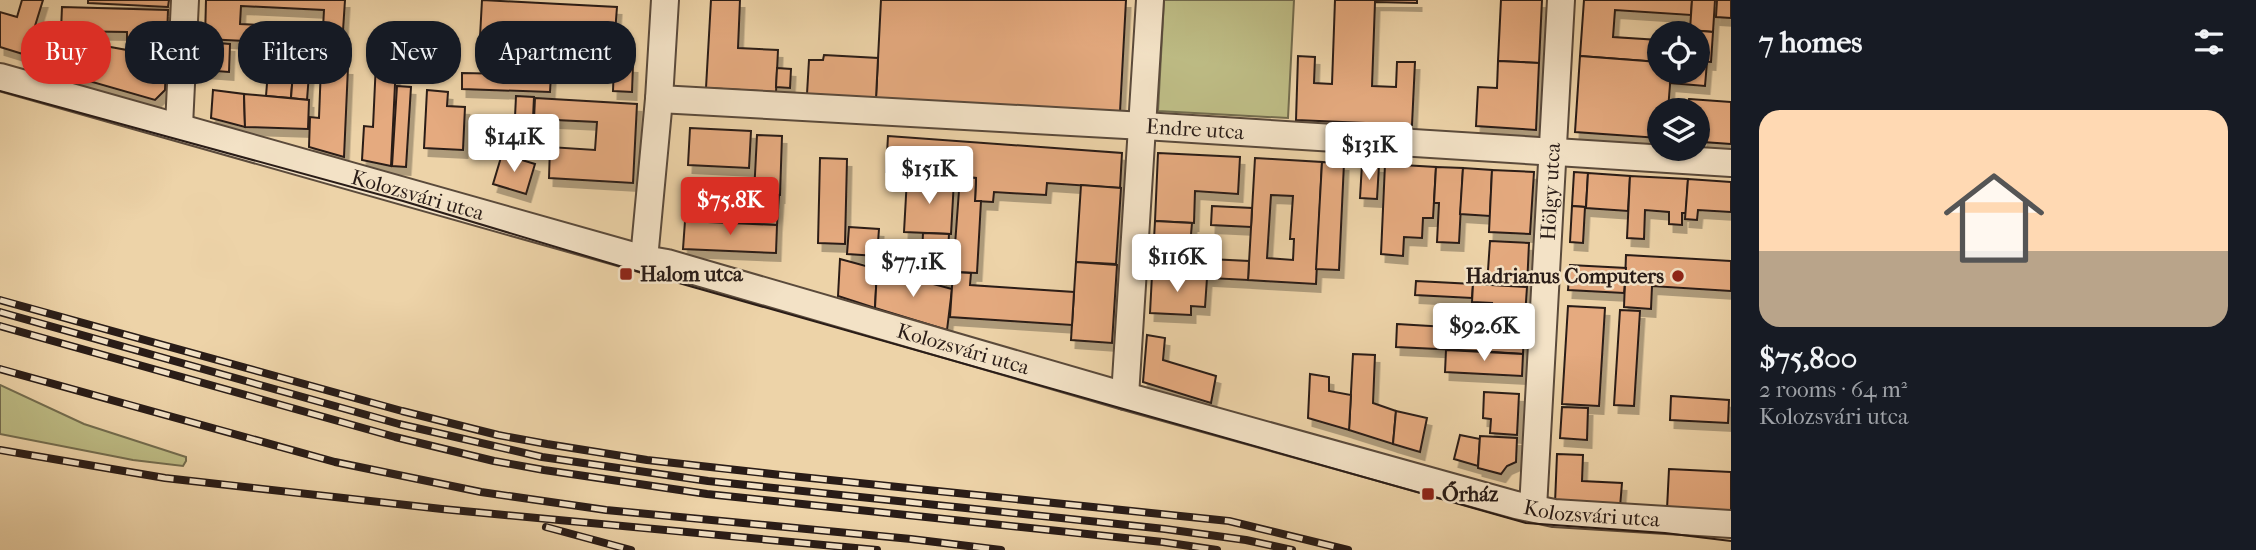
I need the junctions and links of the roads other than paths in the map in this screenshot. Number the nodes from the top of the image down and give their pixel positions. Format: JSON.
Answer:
{"nodes":[{"id":1,"x":185,"y":0,"type":"edge"},
{"id":2,"x":664,"y":0,"type":"edge"},
{"id":3,"x":1150,"y":0,"type":"edge"},
{"id":4,"x":1561,"y":0,"type":"edge"},
{"id":5,"x":0,"y":77,"type":"edge"},
{"id":6,"x":659,"y":99,"type":"junction"},
{"id":7,"x":178,"y":126,"type":"junction"},
{"id":8,"x":1143,"y":126,"type":"junction"},
{"id":9,"x":1552,"y":153,"type":"junction"},
{"id":10,"x":1731,"y":163,"type":"edge"},
{"id":11,"x":644,"y":259,"type":"junction"},
{"id":12,"x":1125,"y":396,"type":"junction"},
{"id":13,"x":1533,"y":508,"type":"junction"},
{"id":14,"x":1731,"y":524,"type":"edge"}],
"edges":[{"from":1,"to":7,"type":"street"},
{"from":2,"to":6,"type":"street"},
{"from":3,"to":8,"type":"street"},
{"from":4,"to":9,"type":"street","name":"Hölgy utca"},
{"from":5,"to":7,"type":"street","name":"Kolozsvári utca"},
{"from":6,"to":8,"type":"street","name":"Endre utca"},
{"from":6,"to":11,"type":"street"},
{"from":7,"to":11,"type":"street","name":"Kolozsvári utca"},
{"from":8,"to":9,"type":"street","name":"Endre utca"},
{"from":8,"to":12,"type":"street"},
{"from":9,"to":10,"type":"street","name":"Endre utca"},
{"from":9,"to":13,"type":"street","name":"Hölgy utca"},
{"from":11,"to":12,"type":"street","name":"Kolozsvári utca"},
{"from":12,"to":13,"type":"street","name":"Kolozsvári utca"},
{"from":13,"to":14,"type":"street","name":"Kolozsvári utca"}]}
